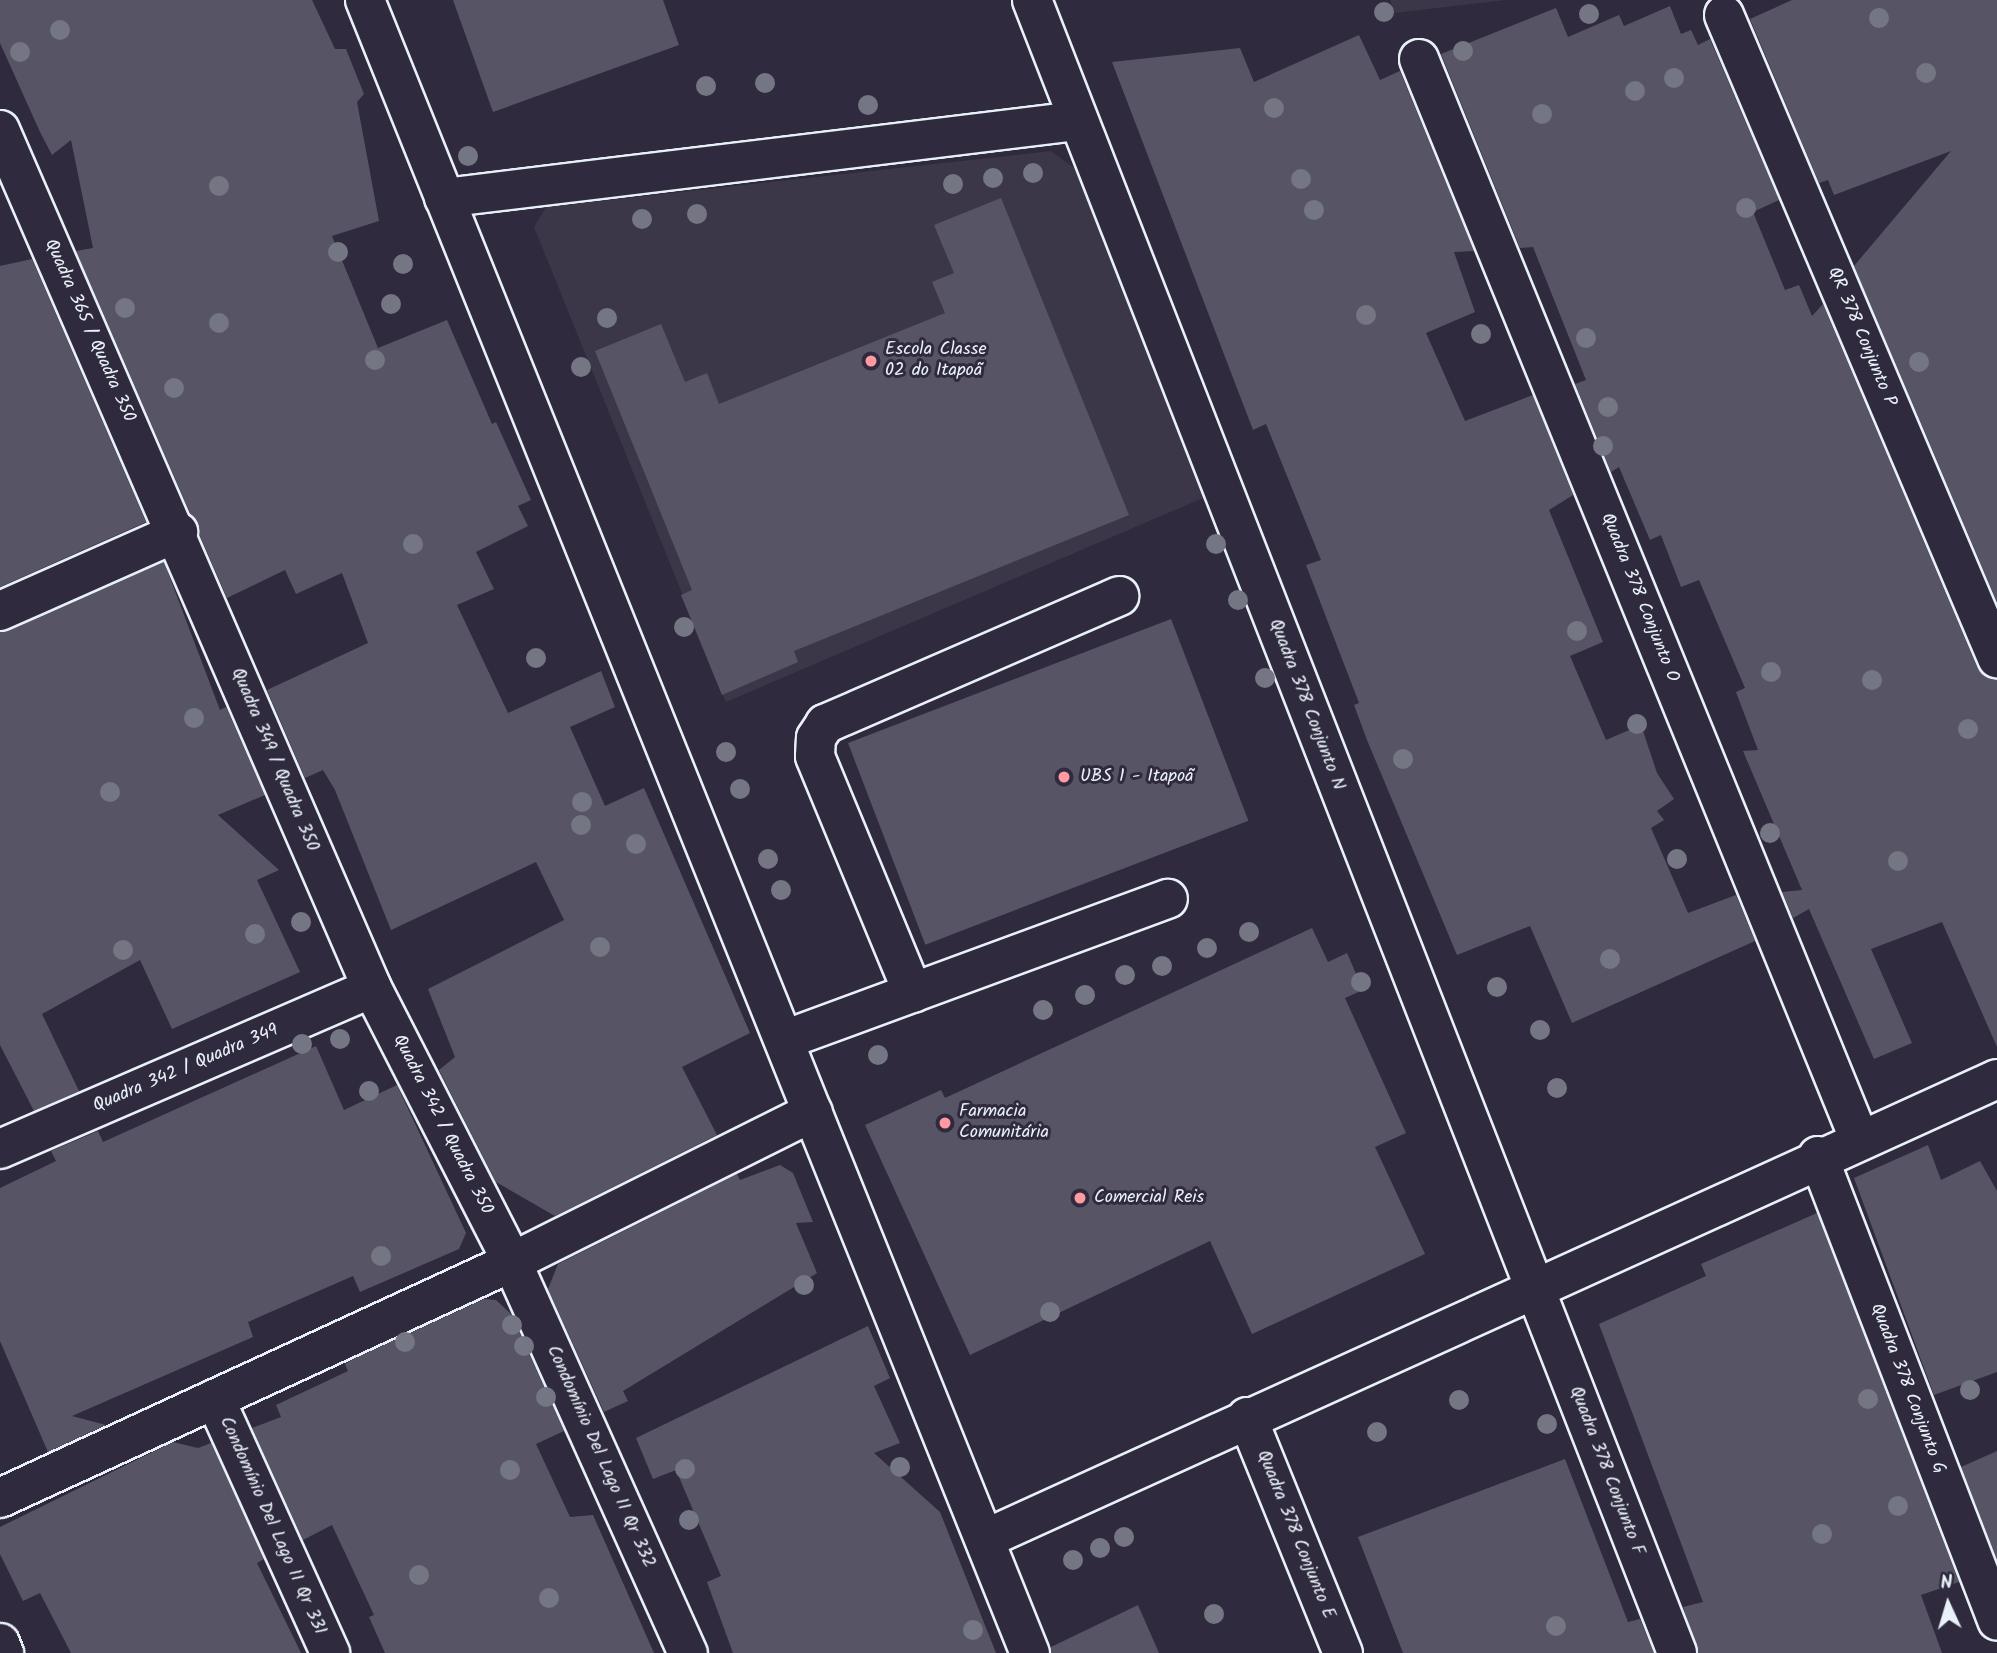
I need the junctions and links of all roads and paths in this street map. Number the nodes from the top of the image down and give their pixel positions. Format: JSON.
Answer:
{"nodes":[{"id":1,"x":365,"y":0,"type":"edge"},
{"id":2,"x":1032,"y":0,"type":"edge"},
{"id":3,"x":1724,"y":15,"type":"dead end"},
{"id":4,"x":1419,"y":59,"type":"dead end"},
{"id":5,"x":1077,"y":121,"type":"junction"},
{"id":6,"x":0,"y":130,"type":"edge"},
{"id":7,"x":444,"y":198,"type":"junction"},
{"id":8,"x":178,"y":532,"type":"junction"},
{"id":9,"x":1119,"y":596,"type":"dead end"},
{"id":10,"x":0,"y":611,"type":"edge"},
{"id":11,"x":1997,"y":658,"type":"edge"},
{"id":12,"x":1168,"y":899,"type":"dead end"},
{"id":13,"x":372,"y":988,"type":"junction"},
{"id":14,"x":914,"y":993,"type":"junction"},
{"id":15,"x":784,"y":1040,"type":"junction"},
{"id":16,"x":1997,"y":1079,"type":"edge"},
{"id":17,"x":813,"y":1112,"type":"junction"},
{"id":18,"x":1858,"y":1138,"type":"junction"},
{"id":19,"x":0,"y":1149,"type":"edge"},
{"id":20,"x":1818,"y":1156,"type":"junction"},
{"id":21,"x":512,"y":1262,"type":"junction"},
{"id":22,"x":1536,"y":1290,"type":"junction"},
{"id":23,"x":215,"y":1399,"type":"junction"},
{"id":24,"x":1247,"y":1418,"type":"junction"},
{"id":25,"x":0,"y":1499,"type":"edge"},
{"id":26,"x":985,"y":1539,"type":"junction"},
{"id":27,"x":1997,"y":1620,"type":"edge"},
{"id":28,"x":0,"y":1643,"type":"edge"},
{"id":29,"x":4,"y":1653,"type":"edge"},
{"id":30,"x":330,"y":1653,"type":"edge"},
{"id":31,"x":688,"y":1653,"type":"edge"},
{"id":32,"x":1030,"y":1653,"type":"edge"},
{"id":33,"x":1343,"y":1653,"type":"edge"},
{"id":34,"x":1676,"y":1653,"type":"edge"}],
"edges":[{"from":1,"to":7,"type":"street"},
{"from":2,"to":5,"type":"street","name":"Quadra 378 Conjunto N"},
{"from":3,"to":11,"type":"street","name":"QR 378 Conjunto P"},
{"from":4,"to":18,"type":"street","name":"Quadra 378 Conjunto O"},
{"from":5,"to":7,"type":"street"},
{"from":5,"to":22,"type":"street","name":"Quadra 378 Conjunto N"},
{"from":6,"to":8,"type":"street","name":"Quadra 365 / Quadra 350"},
{"from":7,"to":15,"type":"street"},
{"from":8,"to":10,"type":"street"},
{"from":8,"to":13,"type":"street","name":"Quadra 349 / Quadra 350"},
{"from":9,"to":14,"type":"street"},
{"from":12,"to":14,"type":"street"},
{"from":13,"to":19,"type":"street","name":"Quadra 342 / Quadra 349"},
{"from":13,"to":21,"type":"street","name":"Quadra 342 / Quadra 350"},
{"from":14,"to":15,"type":"street"},
{"from":15,"to":17,"type":"street"},
{"from":16,"to":18,"type":"street"},
{"from":17,"to":21,"type":"street"},
{"from":17,"to":26,"type":"street"},
{"from":18,"to":20,"type":"street"},
{"from":20,"to":22,"type":"street"},
{"from":20,"to":27,"type":"street","name":"Quadra 378 Conjunto G"},
{"from":21,"to":23,"type":"street"},
{"from":21,"to":31,"type":"street","name":"Condomínio Del Lago II Qr 332"},
{"from":22,"to":24,"type":"street"},
{"from":22,"to":34,"type":"street","name":"Quadra 378 Conjunto F"},
{"from":23,"to":25,"type":"street"},
{"from":23,"to":30,"type":"street","name":"Condomínio Del Lago II Qr 331"},
{"from":24,"to":26,"type":"street"},
{"from":24,"to":33,"type":"street","name":"Quadra 378 Conjunto E"},
{"from":26,"to":32,"type":"street"},
{"from":28,"to":29,"type":"street"}]}
